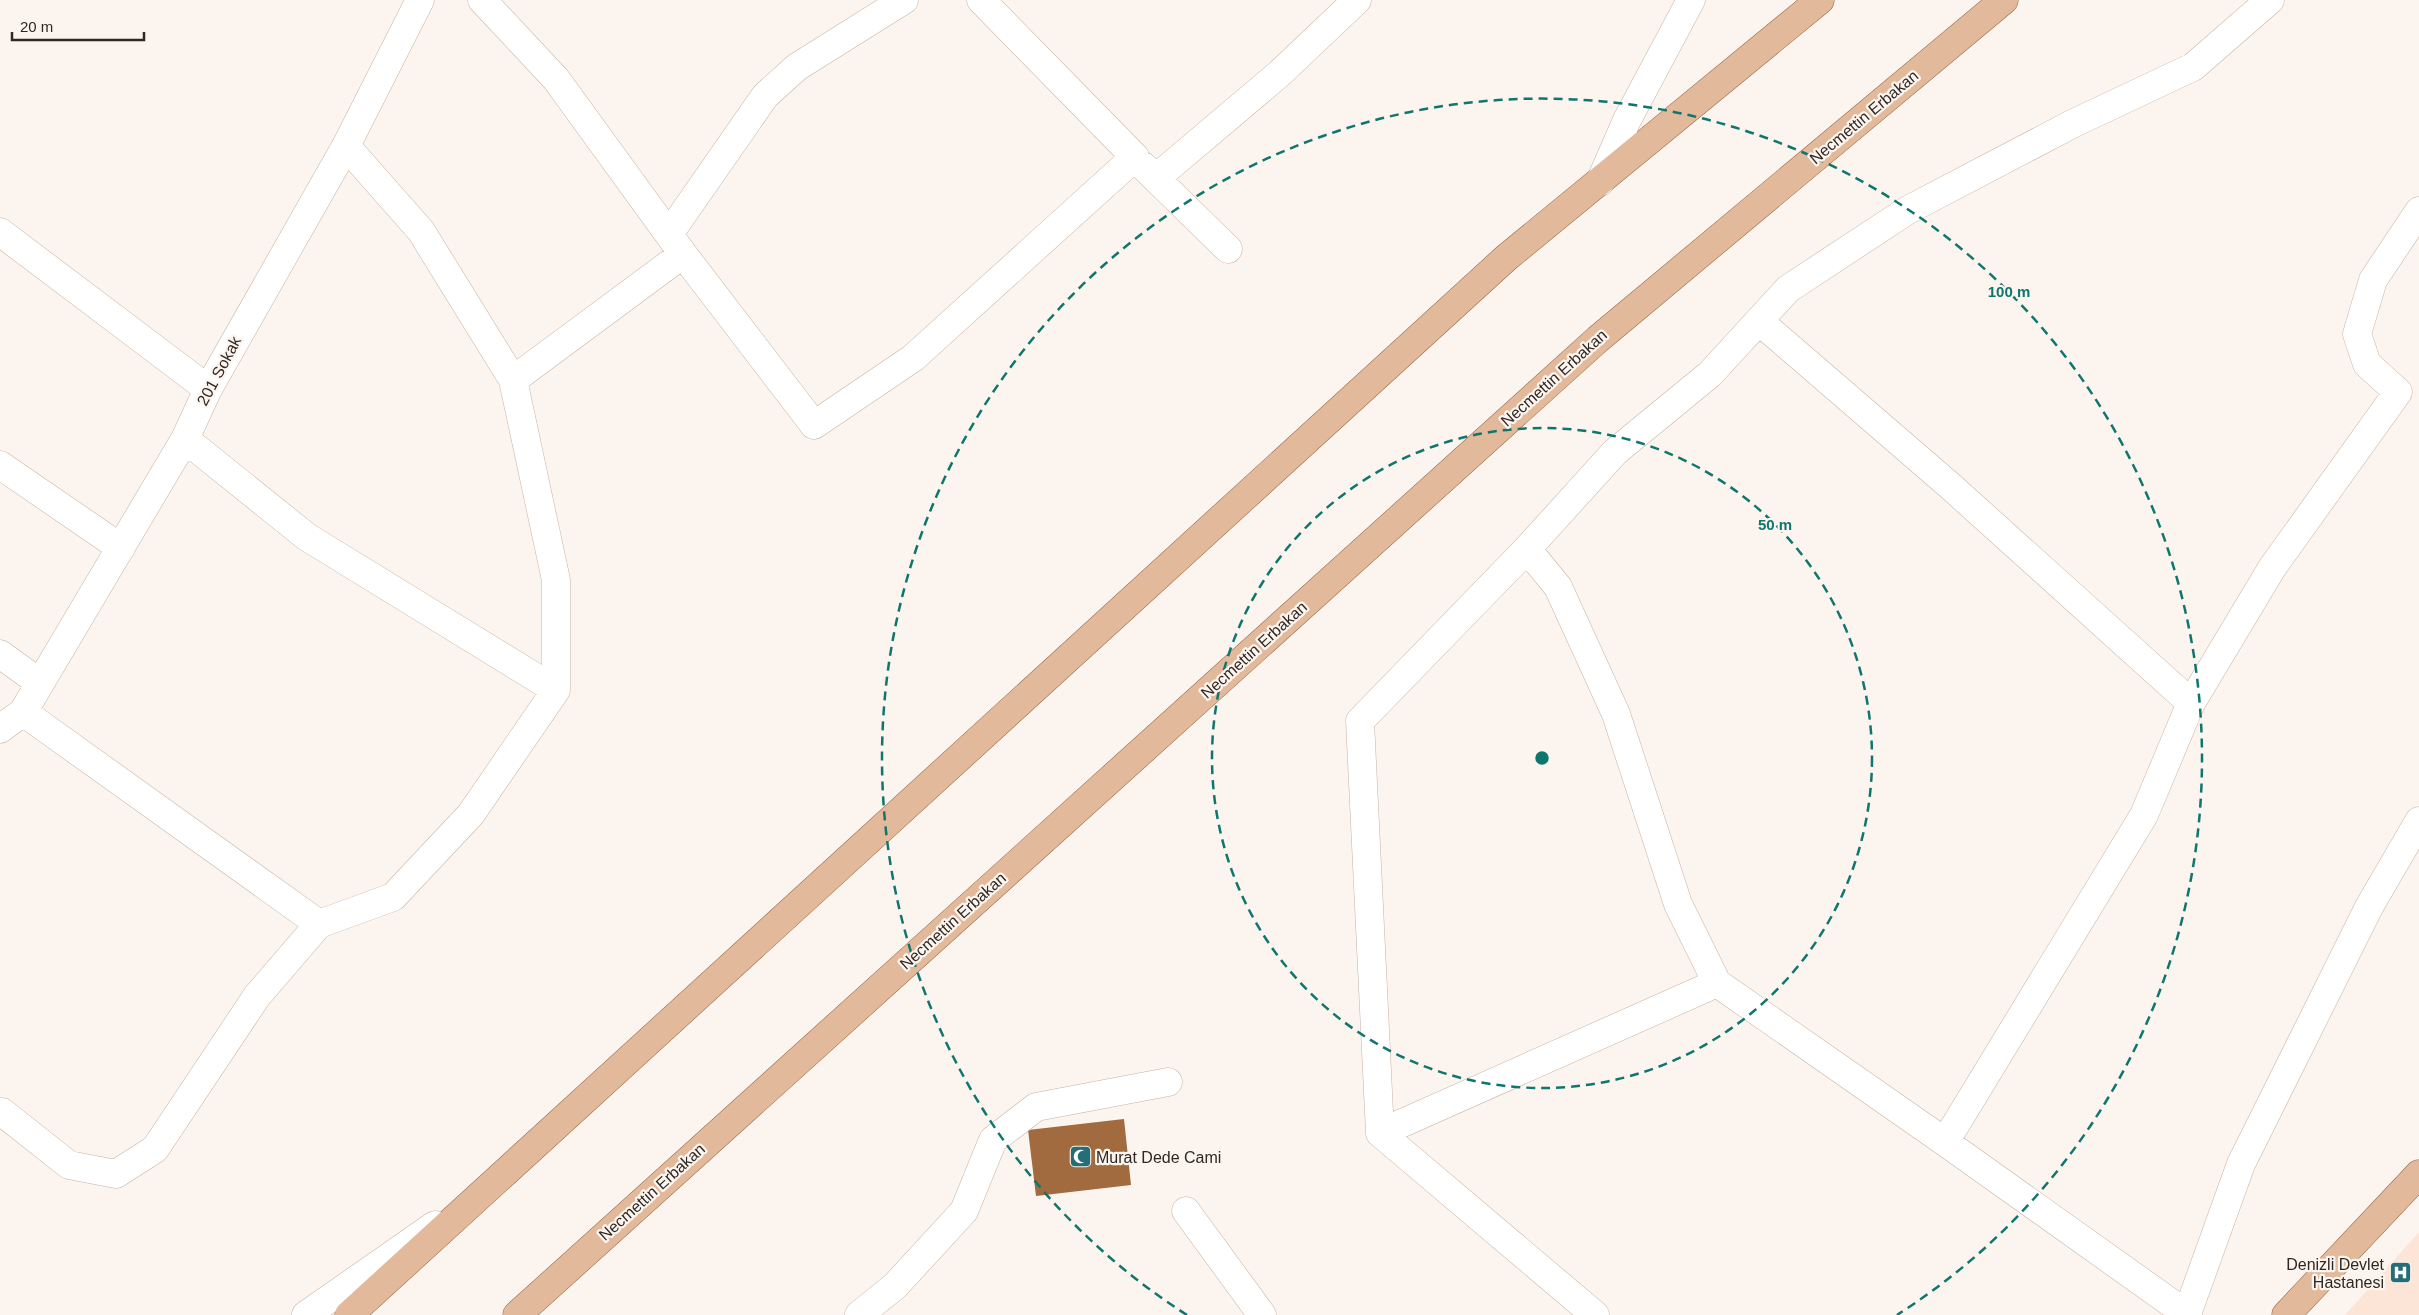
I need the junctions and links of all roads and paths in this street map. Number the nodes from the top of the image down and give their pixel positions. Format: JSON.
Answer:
{"nodes":[{"id":1,"x":420,"y":0,"type":"edge"},
{"id":2,"x":482,"y":0,"type":"edge"},
{"id":3,"x":904,"y":0,"type":"edge"},
{"id":4,"x":981,"y":0,"type":"edge"},
{"id":5,"x":1357,"y":0,"type":"edge"},
{"id":6,"x":1691,"y":0,"type":"edge"},
{"id":7,"x":1820,"y":0,"type":"edge"},
{"id":8,"x":2004,"y":0,"type":"edge"},
{"id":9,"x":2270,"y":0,"type":"edge"},
{"id":10,"x":346,"y":146,"type":"junction"},
{"id":11,"x":1135,"y":157,"type":"junction"},
{"id":12,"x":1156,"y":178,"type":"junction"},
{"id":13,"x":1600,"y":182,"type":"junction"},
{"id":14,"x":2419,"y":211,"type":"edge"},
{"id":15,"x":0,"y":232,"type":"edge"},
{"id":16,"x":676,"y":244,"type":"junction"},
{"id":17,"x":1228,"y":249,"type":"dead end"},
{"id":18,"x":1759,"y":321,"type":"junction"},
{"id":19,"x":513,"y":380,"type":"junction"},
{"id":20,"x":208,"y":389,"type":"junction"},
{"id":21,"x":186,"y":439,"type":"junction"},
{"id":22,"x":0,"y":465,"type":"edge"},
{"id":23,"x":121,"y":548,"type":"junction"},
{"id":24,"x":1527,"y":549,"type":"junction"},
{"id":25,"x":0,"y":654,"type":"edge"},
{"id":26,"x":40,"y":683,"type":"junction"},
{"id":27,"x":556,"y":690,"type":"junction"},
{"id":28,"x":2191,"y":702,"type":"junction"},
{"id":29,"x":23,"y":712,"type":"junction"},
{"id":30,"x":0,"y":729,"type":"edge"},
{"id":31,"x":2419,"y":821,"type":"edge"},
{"id":32,"x":318,"y":924,"type":"junction"},
{"id":33,"x":1718,"y":983,"type":"junction"},
{"id":34,"x":1168,"y":1082,"type":"dead end"},
{"id":35,"x":0,"y":1112,"type":"edge"},
{"id":36,"x":1380,"y":1133,"type":"junction"},
{"id":37,"x":1945,"y":1142,"type":"junction"},
{"id":38,"x":2419,"y":1174,"type":"edge"},
{"id":39,"x":489,"y":1187,"type":"junction"},
{"id":40,"x":1186,"y":1211,"type":"dead end"},
{"id":41,"x":2187,"y":1314,"type":"edge"},
{"id":42,"x":306,"y":1315,"type":"edge"},
{"id":43,"x":348,"y":1315,"type":"edge"},
{"id":44,"x":517,"y":1315,"type":"edge"},
{"id":45,"x":859,"y":1315,"type":"edge"},
{"id":46,"x":1262,"y":1315,"type":"edge"},
{"id":47,"x":1595,"y":1315,"type":"edge"},
{"id":48,"x":2286,"y":1315,"type":"edge"}],
"edges":[{"from":1,"to":10,"type":"street","name":"201 Sokak"},
{"from":2,"to":16,"type":"street"},
{"from":3,"to":16,"type":"street"},
{"from":4,"to":11,"type":"street"},
{"from":5,"to":12,"type":"street"},
{"from":6,"to":13,"type":"street"},
{"from":7,"to":13,"type":"main road"},
{"from":8,"to":44,"type":"main road","name":"Necmettin Erbakan"},
{"from":9,"to":18,"type":"street"},
{"from":10,"to":19,"type":"street"},
{"from":10,"to":20,"type":"street","name":"201 Sokak"},
{"from":11,"to":12,"type":"street"},
{"from":11,"to":16,"type":"street"},
{"from":12,"to":17,"type":"street"},
{"from":13,"to":39,"type":"main road"},
{"from":14,"to":28,"type":"street"},
{"from":15,"to":20,"type":"street"},
{"from":16,"to":19,"type":"street"},
{"from":18,"to":24,"type":"street"},
{"from":18,"to":28,"type":"street"},
{"from":19,"to":27,"type":"street"},
{"from":20,"to":21,"type":"street","name":"201 Sokak"},
{"from":21,"to":23,"type":"street","name":"201 Sokak"},
{"from":21,"to":27,"type":"street"},
{"from":22,"to":23,"type":"street"},
{"from":23,"to":26,"type":"street","name":"201 Sokak"},
{"from":24,"to":33,"type":"street"},
{"from":24,"to":36,"type":"street"},
{"from":25,"to":26,"type":"street"},
{"from":26,"to":29,"type":"street","name":"201 Sokak"},
{"from":27,"to":32,"type":"street"},
{"from":28,"to":37,"type":"street"},
{"from":29,"to":30,"type":"street","name":"201 Sokak"},
{"from":29,"to":32,"type":"street"},
{"from":31,"to":41,"type":"street"},
{"from":32,"to":35,"type":"street"},
{"from":33,"to":36,"type":"street"},
{"from":33,"to":37,"type":"street"},
{"from":34,"to":45,"type":"street"},
{"from":36,"to":47,"type":"street"},
{"from":37,"to":41,"type":"street"},
{"from":38,"to":48,"type":"main road"},
{"from":39,"to":42,"type":"street"},
{"from":39,"to":43,"type":"main road"},
{"from":40,"to":46,"type":"street"}]}
